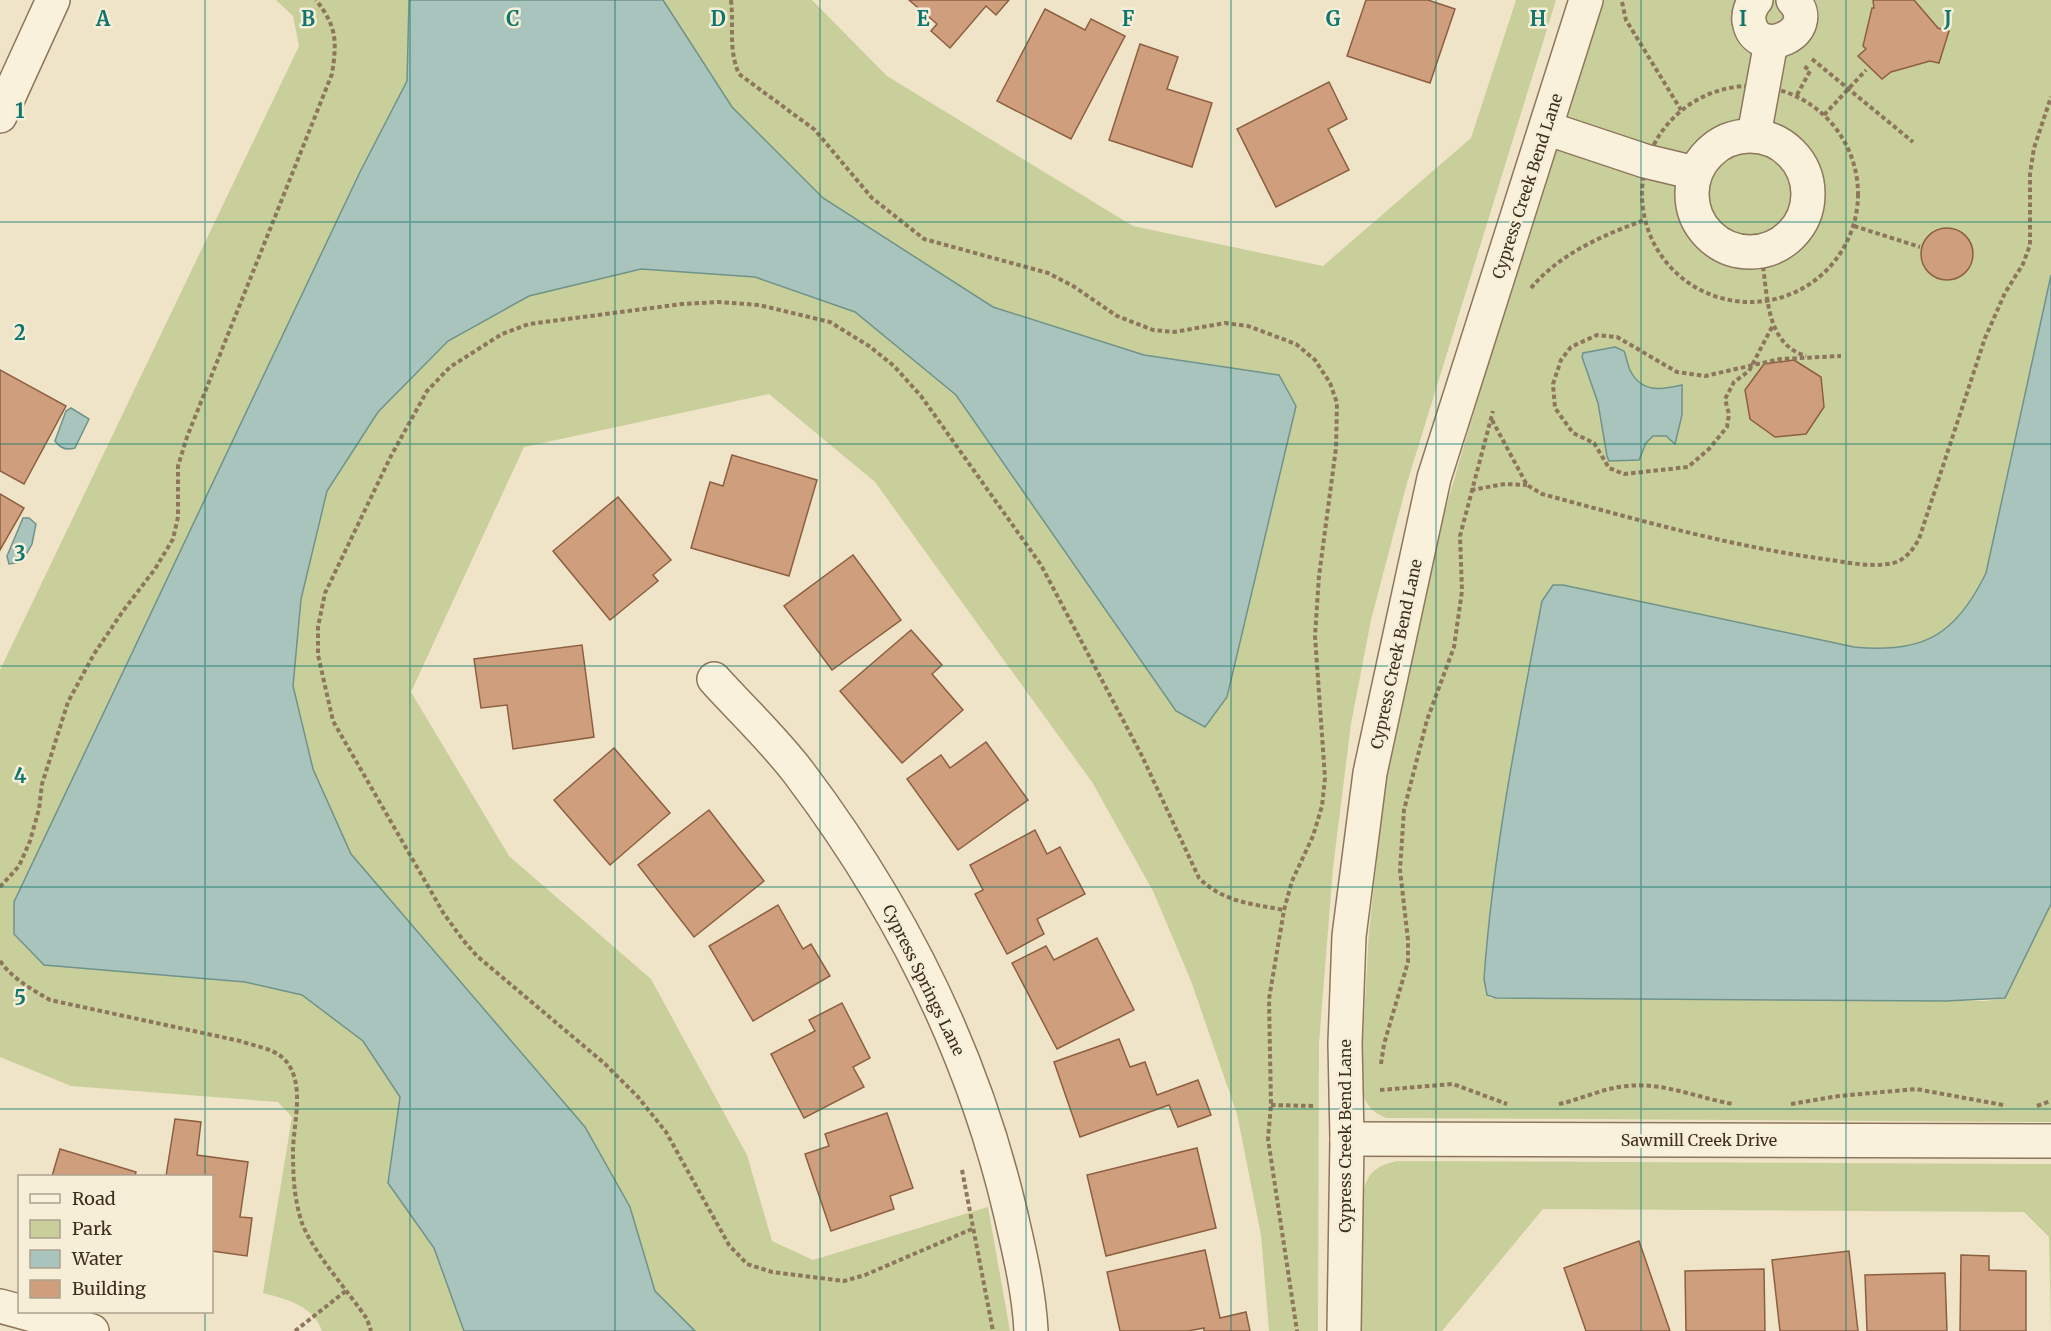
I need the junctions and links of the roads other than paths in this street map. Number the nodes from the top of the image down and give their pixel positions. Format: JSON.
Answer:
{"nodes":[{"id":1,"x":53,"y":0,"type":"edge"},
{"id":2,"x":1586,"y":0,"type":"edge"},
{"id":3,"x":1756,"y":0,"type":"edge"},
{"id":4,"x":1793,"y":0,"type":"edge"},
{"id":5,"x":1784,"y":50,"type":"junction"},
{"id":6,"x":0,"y":116,"type":"edge"},
{"id":7,"x":1546,"y":128,"type":"junction"},
{"id":8,"x":1754,"y":135,"type":"junction"},
{"id":9,"x":1695,"y":173,"type":"junction"},
{"id":10,"x":714,"y":679,"type":"dead end"},
{"id":11,"x":1347,"y":1139,"type":"junction"},
{"id":12,"x":2051,"y":1141,"type":"edge"},
{"id":13,"x":0,"y":1306,"type":"edge"},
{"id":14,"x":18,"y":1311,"type":"edge"},
{"id":15,"x":26,"y":1313,"type":"edge"},
{"id":16,"x":92,"y":1331,"type":"edge"},
{"id":17,"x":1031,"y":1331,"type":"edge"},
{"id":18,"x":1344,"y":1331,"type":"edge"}],
"edges":[{"from":1,"to":6,"type":"street"},
{"from":2,"to":7,"type":"street","name":"Cypress Creek Bend Lane"},
{"from":3,"to":5,"type":"street"},
{"from":4,"to":5,"type":"street"},
{"from":5,"to":8,"type":"street"},
{"from":7,"to":9,"type":"street"},
{"from":7,"to":11,"type":"street","name":"Cypress Creek Bend Lane"},
{"from":8,"to":9,"type":"street"},
{"from":8,"to":9,"type":"street"},
{"from":10,"to":17,"type":"street","name":"Cypress Springs Lane"},
{"from":11,"to":12,"type":"street","name":"Sawmill Creek Drive"},
{"from":11,"to":18,"type":"street","name":"Cypress Creek Bend Lane"},
{"from":13,"to":14,"type":"street"},
{"from":15,"to":16,"type":"street"}]}
